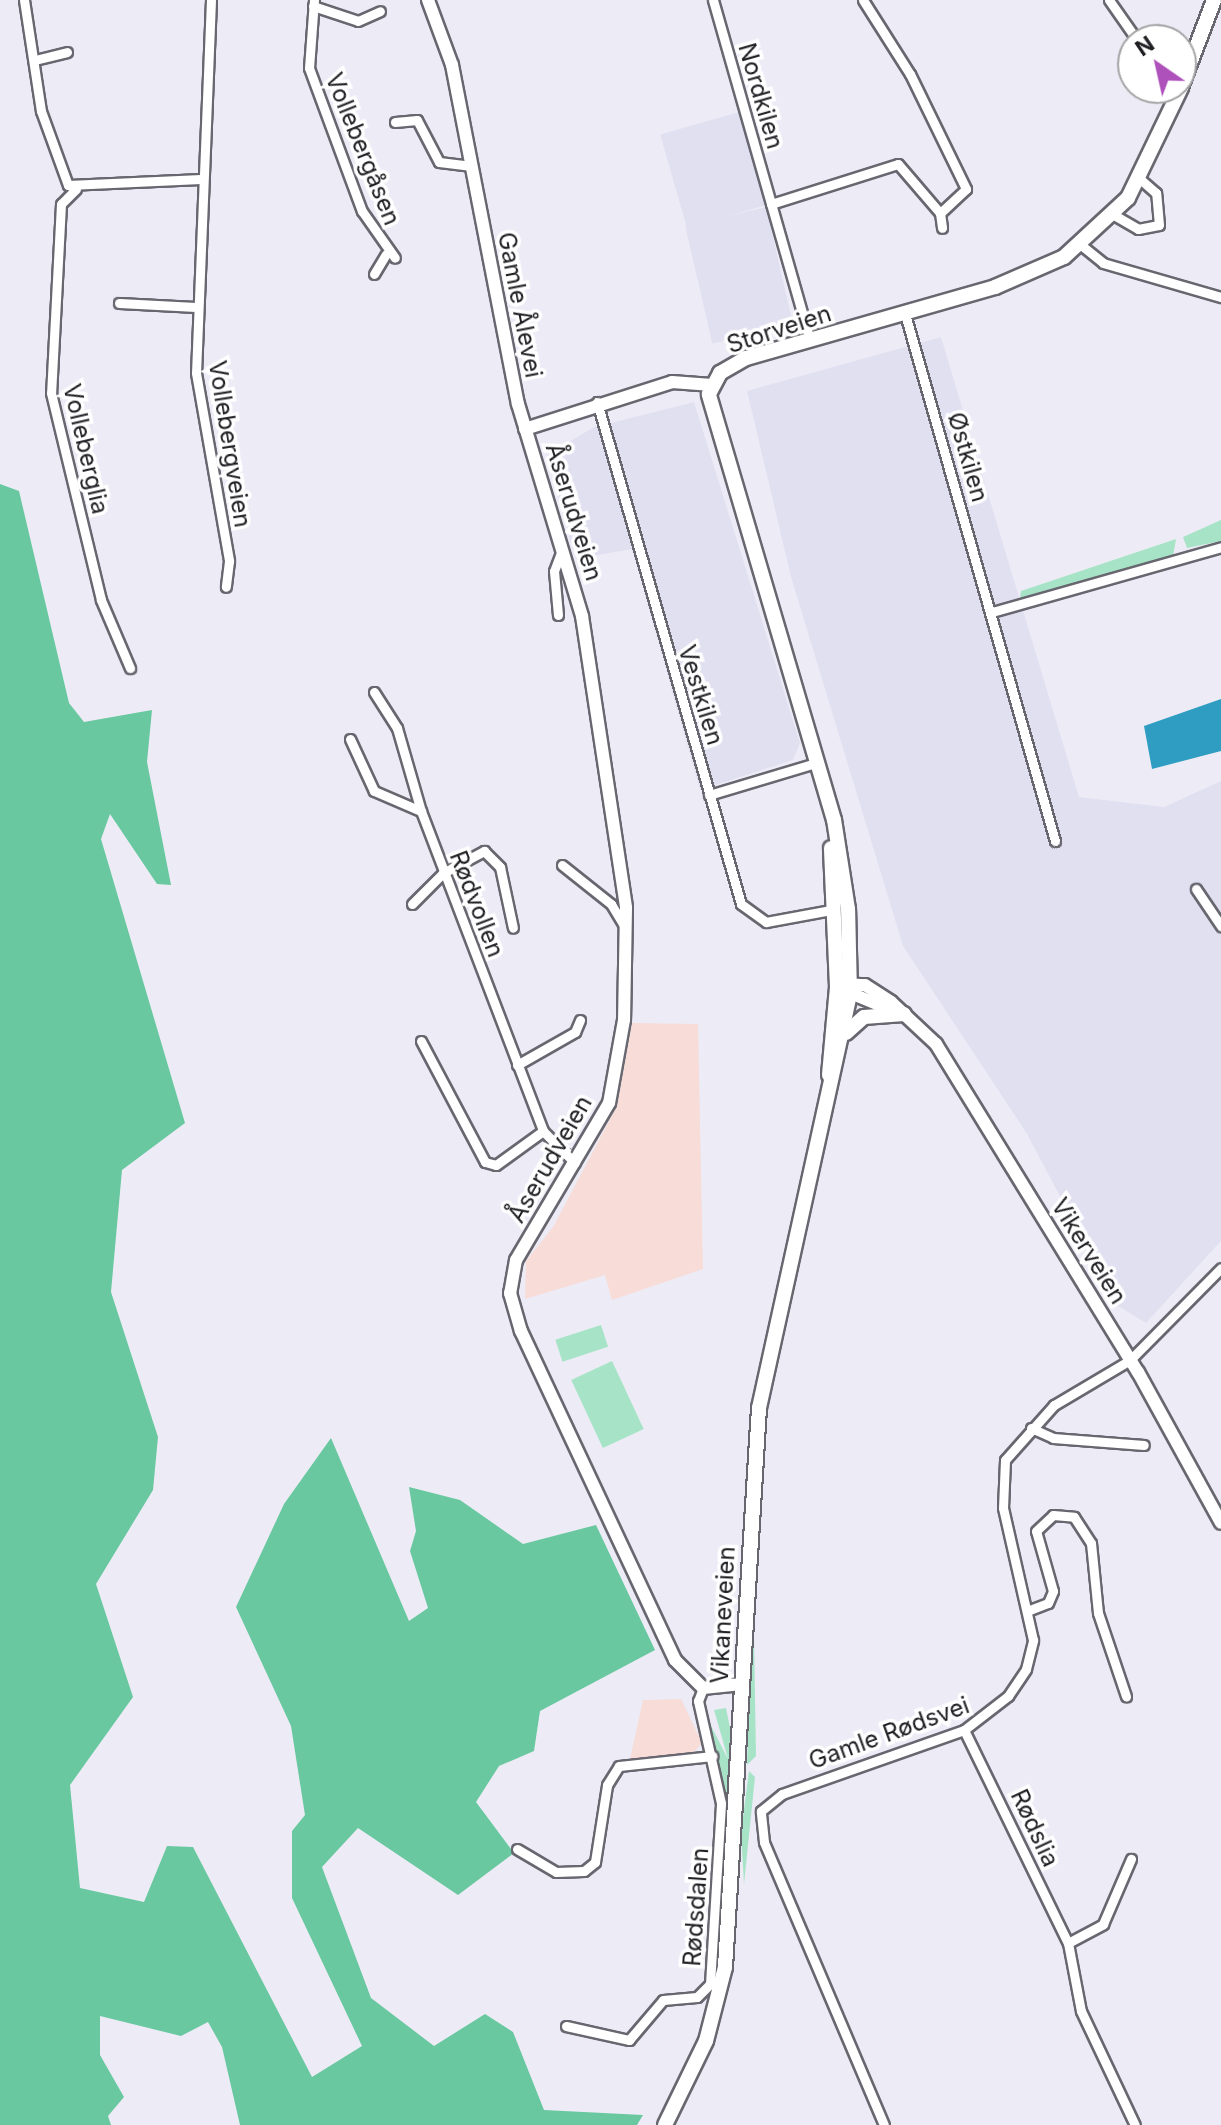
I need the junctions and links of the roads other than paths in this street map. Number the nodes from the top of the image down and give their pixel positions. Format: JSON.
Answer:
{"nodes":[{"id":1,"x":24,"y":0,"type":"edge"},
{"id":2,"x":211,"y":0,"type":"edge"},
{"id":3,"x":428,"y":0,"type":"edge"},
{"id":4,"x":713,"y":0,"type":"edge"},
{"id":5,"x":863,"y":0,"type":"edge"},
{"id":6,"x":1109,"y":0,"type":"edge"},
{"id":7,"x":1214,"y":0,"type":"edge"},
{"id":8,"x":314,"y":3,"type":"edge"},
{"id":9,"x":380,"y":11,"type":"dead end"},
{"id":10,"x":1126,"y":24,"type":"edge"},
{"id":11,"x":1197,"y":44,"type":"edge"},
{"id":12,"x":67,"y":52,"type":"dead end"},
{"id":13,"x":35,"y":60,"type":"junction"},
{"id":14,"x":1173,"y":104,"type":"edge"},
{"id":15,"x":395,"y":122,"type":"dead end"},
{"id":16,"x":472,"y":166,"type":"junction"},
{"id":17,"x":201,"y":179,"type":"junction"},
{"id":18,"x":1140,"y":179,"type":"junction"},
{"id":19,"x":68,"y":184,"type":"junction"},
{"id":20,"x":61,"y":204,"type":"junction"},
{"id":21,"x":771,"y":204,"type":"junction"},
{"id":22,"x":940,"y":213,"type":"junction"},
{"id":23,"x":1114,"y":215,"type":"junction"},
{"id":24,"x":942,"y":228,"type":"dead end"},
{"id":25,"x":1081,"y":245,"type":"junction"},
{"id":26,"x":374,"y":274,"type":"dead end"},
{"id":27,"x":1221,"y":300,"type":"edge"},
{"id":28,"x":119,"y":303,"type":"dead end"},
{"id":29,"x":196,"y":307,"type":"junction"},
{"id":30,"x":1221,"y":309,"type":"edge"},
{"id":31,"x":905,"y":314,"type":"junction"},
{"id":32,"x":810,"y":340,"type":"junction"},
{"id":33,"x":712,"y":385,"type":"junction"},
{"id":34,"x":597,"y":402,"type":"junction"},
{"id":35,"x":525,"y":429,"type":"junction"},
{"id":36,"x":1221,"y":547,"type":"edge"},
{"id":37,"x":562,"y":550,"type":"junction"},
{"id":38,"x":226,"y":587,"type":"dead end"},
{"id":39,"x":992,"y":612,"type":"junction"},
{"id":40,"x":558,"y":615,"type":"dead end"},
{"id":41,"x":130,"y":668,"type":"dead end"},
{"id":42,"x":374,"y":692,"type":"dead end"},
{"id":43,"x":350,"y":739,"type":"dead end"},
{"id":44,"x":816,"y":763,"type":"junction"},
{"id":45,"x":709,"y":795,"type":"junction"},
{"id":46,"x":421,"y":811,"type":"junction"},
{"id":47,"x":1055,"y":841,"type":"dead end"},
{"id":48,"x":562,"y":865,"type":"dead end"},
{"id":49,"x":443,"y":873,"type":"junction"},
{"id":50,"x":1196,"y":889,"type":"dead end"},
{"id":51,"x":412,"y":904,"type":"dead end"},
{"id":52,"x":831,"y":910,"type":"dead end"},
{"id":53,"x":1221,"y":926,"type":"edge"},
{"id":54,"x":513,"y":928,"type":"dead end"},
{"id":55,"x":627,"y":932,"type":"junction"},
{"id":56,"x":845,"y":987,"type":"junction"},
{"id":57,"x":904,"y":1014,"type":"junction"},
{"id":58,"x":580,"y":1020,"type":"dead end"},
{"id":59,"x":845,"y":1034,"type":"junction"},
{"id":60,"x":421,"y":1041,"type":"dead end"},
{"id":61,"x":517,"y":1065,"type":"junction"},
{"id":62,"x":828,"y":1103,"type":"junction"},
{"id":63,"x":543,"y":1131,"type":"junction"},
{"id":64,"x":575,"y":1163,"type":"junction"},
{"id":65,"x":1221,"y":1268,"type":"edge"},
{"id":66,"x":1130,"y":1360,"type":"junction"},
{"id":67,"x":1031,"y":1428,"type":"junction"},
{"id":68,"x":1144,"y":1445,"type":"dead end"},
{"id":69,"x":1221,"y":1523,"type":"edge"},
{"id":70,"x":1027,"y":1611,"type":"junction"},
{"id":71,"x":742,"y":1684,"type":"junction"},
{"id":72,"x":703,"y":1688,"type":"junction"},
{"id":73,"x":1126,"y":1696,"type":"dead end"},
{"id":74,"x":964,"y":1730,"type":"junction"},
{"id":75,"x":712,"y":1756,"type":"junction"},
{"id":76,"x":517,"y":1849,"type":"dead end"},
{"id":77,"x":1131,"y":1859,"type":"dead end"},
{"id":78,"x":1068,"y":1943,"type":"junction"},
{"id":79,"x":566,"y":2026,"type":"dead end"},
{"id":80,"x":666,"y":2125,"type":"edge"},
{"id":81,"x":884,"y":2125,"type":"edge"},
{"id":82,"x":1135,"y":2125,"type":"edge"}],
"edges":[{"from":1,"to":13,"type":"street"},
{"from":2,"to":17,"type":"street","name":"Vollebergveien"},
{"from":3,"to":16,"type":"street","name":"Gamle Ålevei"},
{"from":4,"to":21,"type":"street","name":"Nordkilen"},
{"from":5,"to":22,"type":"street"},
{"from":6,"to":10,"type":"street"},
{"from":7,"to":11,"type":"main road","name":"Storveien"},
{"from":8,"to":9,"type":"street"},
{"from":8,"to":26,"type":"street","name":"Vollebergåsen"},
{"from":12,"to":13,"type":"street"},
{"from":13,"to":19,"type":"street"},
{"from":14,"to":18,"type":"main road","name":"Storveien"},
{"from":15,"to":16,"type":"street"},
{"from":16,"to":35,"type":"street","name":"Gamle Ålevei"},
{"from":17,"to":19,"type":"street"},
{"from":17,"to":29,"type":"street","name":"Vollebergveien"},
{"from":18,"to":23,"type":"main road","name":"Storveien"},
{"from":18,"to":23,"type":"street"},
{"from":19,"to":20,"type":"street"},
{"from":19,"to":20,"type":"street","name":"Volleberglia"},
{"from":20,"to":41,"type":"street","name":"Volleberglia"},
{"from":21,"to":22,"type":"street"},
{"from":21,"to":32,"type":"street","name":"Nordkilen"},
{"from":22,"to":24,"type":"street"},
{"from":23,"to":25,"type":"main road","name":"Storveien"},
{"from":25,"to":27,"type":"street"},
{"from":25,"to":31,"type":"main road","name":"Storveien"},
{"from":27,"to":30,"type":"street"},
{"from":28,"to":29,"type":"street"},
{"from":29,"to":38,"type":"street","name":"Vollebergveien"},
{"from":31,"to":32,"type":"main road","name":"Storveien"},
{"from":31,"to":39,"type":"street","name":"Østkilen"},
{"from":32,"to":33,"type":"main road","name":"Storveien"},
{"from":33,"to":34,"type":"street"},
{"from":33,"to":44,"type":"main road","name":"Storveien"},
{"from":34,"to":35,"type":"street"},
{"from":34,"to":45,"type":"street","name":"Vestkilen"},
{"from":35,"to":37,"type":"street","name":"Åserudveien"},
{"from":36,"to":39,"type":"street"},
{"from":37,"to":40,"type":"street"},
{"from":37,"to":55,"type":"street","name":"Åserudveien"},
{"from":39,"to":47,"type":"street","name":"Østkilen"},
{"from":42,"to":46,"type":"street","name":"Rødvollen"},
{"from":43,"to":46,"type":"street"},
{"from":44,"to":45,"type":"street"},
{"from":44,"to":56,"type":"main road","name":"Storveien"},
{"from":45,"to":52,"type":"street","name":"Vestkilen"},
{"from":46,"to":49,"type":"street","name":"Rødvollen"},
{"from":48,"to":55,"type":"street"},
{"from":49,"to":51,"type":"street"},
{"from":49,"to":54,"type":"street"},
{"from":49,"to":61,"type":"street","name":"Rødvollen"},
{"from":50,"to":53,"type":"street"},
{"from":55,"to":64,"type":"street","name":"Åserudveien"},
{"from":56,"to":57,"type":"street","name":"Vikerveien"},
{"from":56,"to":59,"type":"main road","name":"Vikaneveien"},
{"from":56,"to":62,"type":"main road","name":"Vikaneveien"},
{"from":57,"to":59,"type":"main road"},
{"from":57,"to":66,"type":"street","name":"Vikerveien"},
{"from":58,"to":61,"type":"street"},
{"from":59,"to":62,"type":"main road","name":"Vikaneveien"},
{"from":60,"to":63,"type":"street"},
{"from":61,"to":63,"type":"street","name":"Rødvollen"},
{"from":62,"to":71,"type":"main road","name":"Vikaneveien"},
{"from":63,"to":64,"type":"street","name":"Rødvollen"},
{"from":64,"to":72,"type":"street","name":"Åserudveien"},
{"from":65,"to":66,"type":"street","name":"Gamle Rødsvei"},
{"from":66,"to":67,"type":"street","name":"Gamle Rødsvei"},
{"from":66,"to":69,"type":"street","name":"Vikerveien"},
{"from":67,"to":68,"type":"street"},
{"from":67,"to":70,"type":"street","name":"Gamle Rødsvei"},
{"from":70,"to":73,"type":"street"},
{"from":70,"to":74,"type":"street","name":"Gamle Rødsvei"},
{"from":71,"to":72,"type":"street"},
{"from":71,"to":80,"type":"main road","name":"Vikaneveien"},
{"from":72,"to":75,"type":"street","name":"Rødsdalen"},
{"from":74,"to":78,"type":"street","name":"Rødslia"},
{"from":74,"to":81,"type":"street","name":"Gamle Rødsvei"},
{"from":75,"to":76,"type":"street"},
{"from":75,"to":79,"type":"street","name":"Rødsdalen"},
{"from":77,"to":78,"type":"street"},
{"from":78,"to":82,"type":"street","name":"Rødslia"}]}
